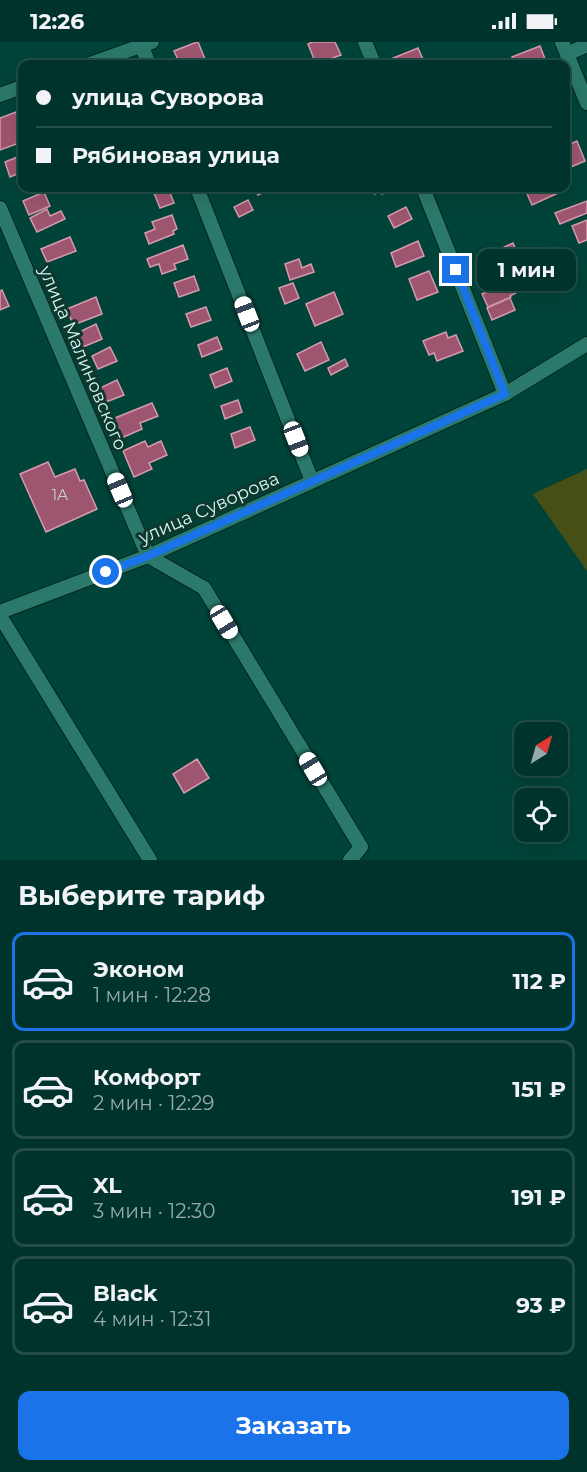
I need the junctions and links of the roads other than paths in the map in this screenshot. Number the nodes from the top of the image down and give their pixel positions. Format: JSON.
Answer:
{"nodes":[{"id":1,"x":365,"y":42,"type":"edge"},
{"id":2,"x":145,"y":44,"type":"edge"},
{"id":3,"x":587,"y":45,"type":"edge"},
{"id":4,"x":565,"y":48,"type":"edge"},
{"id":5,"x":101,"y":60,"type":"edge"},
{"id":6,"x":148,"y":60,"type":"edge"},
{"id":7,"x":372,"y":60,"type":"edge"},
{"id":8,"x":570,"y":60,"type":"edge"},
{"id":9,"x":18,"y":88,"type":"edge"},
{"id":10,"x":0,"y":95,"type":"edge"},
{"id":11,"x":587,"y":103,"type":"edge"},
{"id":12,"x":199,"y":192,"type":"edge"},
{"id":13,"x":425,"y":192,"type":"edge"},
{"id":14,"x":0,"y":208,"type":"edge"},
{"id":15,"x":587,"y":344,"type":"edge"},
{"id":16,"x":505,"y":394,"type":"junction"},
{"id":17,"x":312,"y":481,"type":"junction"},
{"id":18,"x":148,"y":556,"type":"junction"},
{"id":19,"x":0,"y":614,"type":"edge"},
{"id":20,"x":150,"y":860,"type":"edge"},
{"id":21,"x":350,"y":860,"type":"edge"}],
"edges":[{"from":1,"to":7,"type":"street"},
{"from":2,"to":5,"type":"street"},
{"from":2,"to":6,"type":"street"},
{"from":3,"to":4,"type":"street"},
{"from":8,"to":11,"type":"street"},
{"from":9,"to":10,"type":"street"},
{"from":12,"to":17,"type":"street"},
{"from":13,"to":16,"type":"street"},
{"from":14,"to":18,"type":"street","name":"улица Малиновского"},
{"from":15,"to":16,"type":"street","name":"улица Суворова"},
{"from":16,"to":17,"type":"street","name":"улица Суворова"},
{"from":17,"to":18,"type":"street","name":"улица Суворова"},
{"from":18,"to":19,"type":"street","name":"улица Суворова"},
{"from":18,"to":21,"type":"street"},
{"from":19,"to":20,"type":"street"}]}
